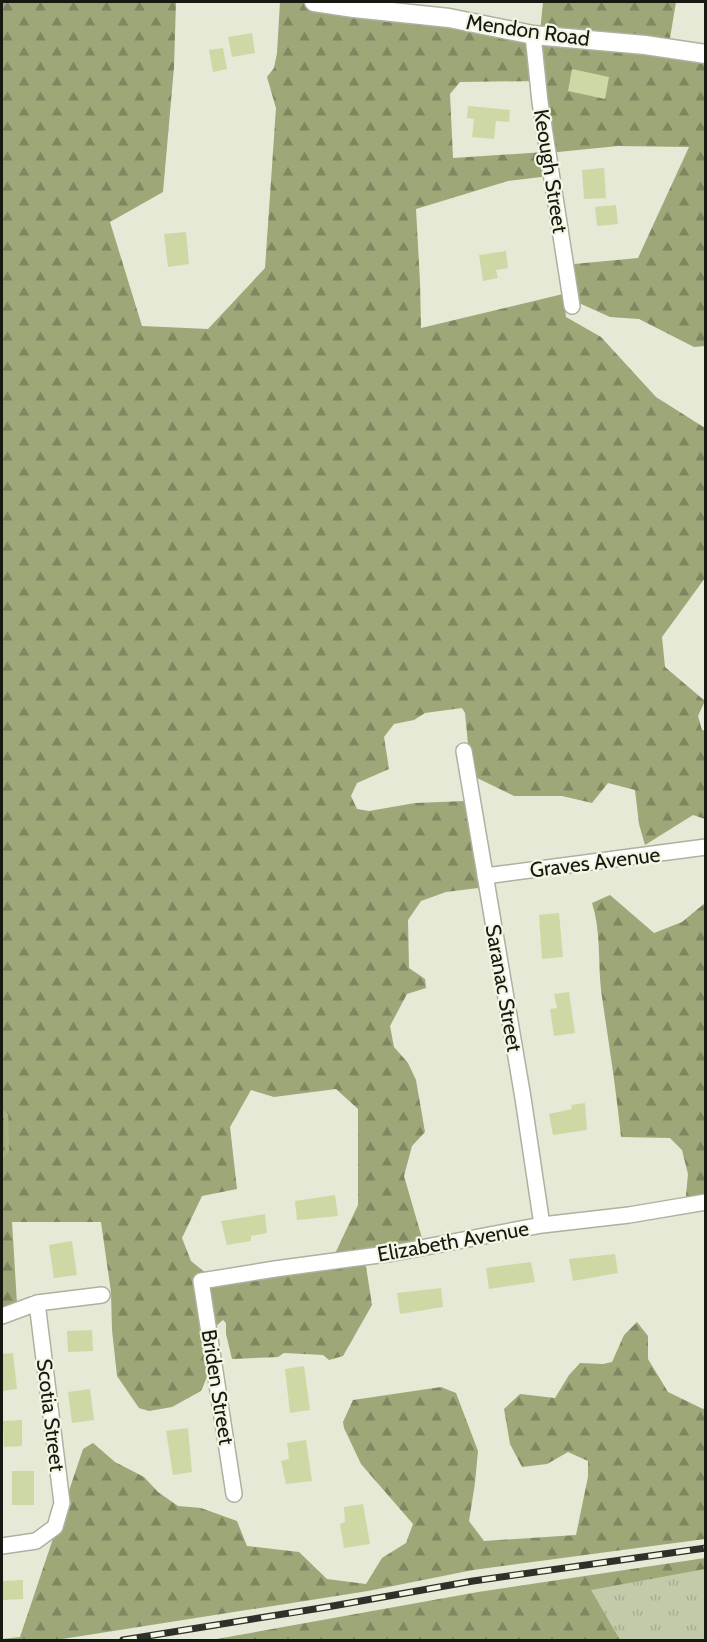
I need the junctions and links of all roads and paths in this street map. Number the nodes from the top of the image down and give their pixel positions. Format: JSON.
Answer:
{"nodes":[{"id":1,"x":314,"y":2,"type":"edge"},
{"id":2,"x":533,"y":35,"type":"junction"},
{"id":3,"x":705,"y":54,"type":"edge"},
{"id":4,"x":572,"y":306,"type":"dead end"},
{"id":5,"x":464,"y":751,"type":"dead end"},
{"id":6,"x":705,"y":848,"type":"edge"},
{"id":7,"x":484,"y":876,"type":"junction"},
{"id":8,"x":705,"y":1202,"type":"edge"},
{"id":9,"x":542,"y":1225,"type":"junction"},
{"id":10,"x":201,"y":1281,"type":"joint"},
{"id":11,"x":102,"y":1295,"type":"dead end"},
{"id":12,"x":37,"y":1303,"type":"junction"},
{"id":13,"x":2,"y":1316,"type":"edge"},
{"id":14,"x":234,"y":1494,"type":"dead end"},
{"id":15,"x":2,"y":1546,"type":"edge"}],
"edges":[{"from":1,"to":2,"type":"street","name":"Mendon Road"},
{"from":2,"to":3,"type":"street","name":"Mendon Road"},
{"from":2,"to":4,"type":"street","name":"Keough Street"},
{"from":5,"to":7,"type":"street","name":"Saranac Street"},
{"from":6,"to":7,"type":"street","name":"Graves Avenue"},
{"from":7,"to":9,"type":"street","name":"Saranac Street"},
{"from":8,"to":9,"type":"street","name":"Elizabeth Avenue"},
{"from":9,"to":10,"type":"street","name":"Elizabeth Avenue"},
{"from":10,"to":14,"type":"street","name":"Briden Street"},
{"from":11,"to":12,"type":"street"},
{"from":12,"to":13,"type":"street"},
{"from":12,"to":15,"type":"street","name":"Scotia Street"}]}
